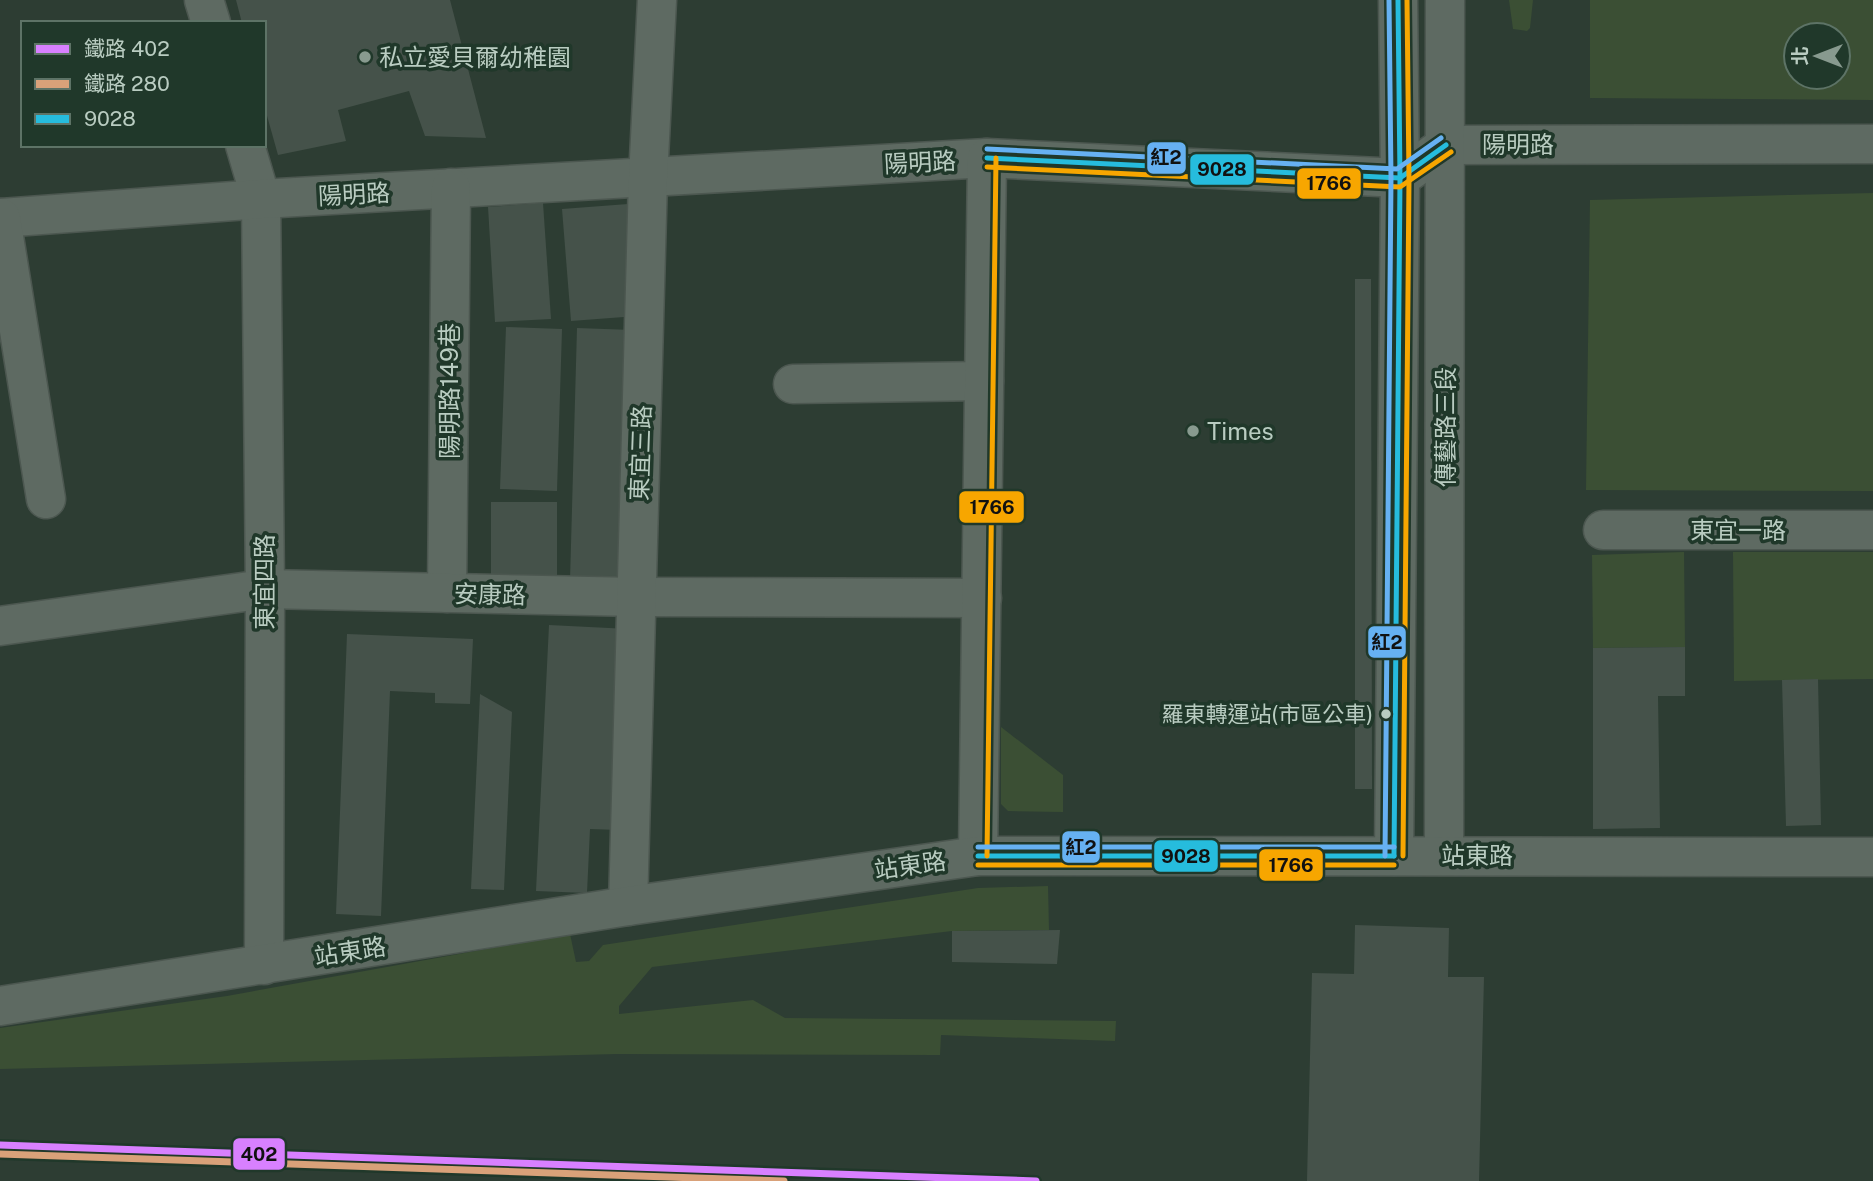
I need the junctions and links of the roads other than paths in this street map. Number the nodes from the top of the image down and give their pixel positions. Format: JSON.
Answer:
{"nodes":[{"id":1,"x":204,"y":0,"type":"edge"},
{"id":2,"x":657,"y":0,"type":"edge"},
{"id":3,"x":1398,"y":0,"type":"edge"},
{"id":4,"x":1446,"y":0,"type":"edge"},
{"id":5,"x":210,"y":21,"type":"edge"},
{"id":6,"x":1873,"y":144,"type":"edge"},
{"id":7,"x":1446,"y":145,"type":"junction"},
{"id":8,"x":247,"y":147,"type":"edge"},
{"id":9,"x":987,"y":158,"type":"junction"},
{"id":10,"x":648,"y":178,"type":"junction"},
{"id":11,"x":1400,"y":178,"type":"junction"},
{"id":12,"x":451,"y":188,"type":"junction"},
{"id":13,"x":261,"y":199,"type":"junction"},
{"id":14,"x":0,"y":218,"type":"edge"},
{"id":15,"x":984,"y":381,"type":"junction"},
{"id":16,"x":793,"y":384,"type":"dead end"},
{"id":17,"x":46,"y":499,"type":"dead end"},
{"id":18,"x":1602,"y":530,"type":"dead end"},
{"id":19,"x":1873,"y":530,"type":"edge"},
{"id":20,"x":265,"y":589,"type":"junction"},
{"id":21,"x":447,"y":593,"type":"junction"},
{"id":22,"x":636,"y":597,"type":"junction"},
{"id":23,"x":982,"y":598,"type":"junction"},
{"id":24,"x":0,"y":626,"type":"edge"},
{"id":25,"x":1444,"y":855,"type":"junction"},
{"id":26,"x":978,"y":856,"type":"junction"},
{"id":27,"x":1394,"y":856,"type":"junction"},
{"id":28,"x":1873,"y":858,"type":"edge"},
{"id":29,"x":628,"y":906,"type":"junction"},
{"id":30,"x":264,"y":965,"type":"junction"},
{"id":31,"x":0,"y":1006,"type":"edge"}],
"edges":[{"from":1,"to":5,"type":"street"},
{"from":2,"to":10,"type":"street","name":"東宜三路"},
{"from":3,"to":11,"type":"street","name":"傳藝路三段"},
{"from":4,"to":7,"type":"street","name":"傳藝路三段"},
{"from":6,"to":7,"type":"street","name":"陽明路"},
{"from":7,"to":11,"type":"street","name":"陽明路"},
{"from":7,"to":25,"type":"street","name":"傳藝路三段"},
{"from":8,"to":13,"type":"street","name":"東宜四路"},
{"from":9,"to":10,"type":"street","name":"陽明路"},
{"from":9,"to":11,"type":"street","name":"陽明路"},
{"from":9,"to":15,"type":"street"},
{"from":10,"to":12,"type":"street","name":"陽明路"},
{"from":10,"to":22,"type":"street","name":"東宜三路"},
{"from":11,"to":27,"type":"street","name":"傳藝路三段"},
{"from":12,"to":13,"type":"street","name":"陽明路"},
{"from":12,"to":21,"type":"street","name":"陽明路149巷"},
{"from":13,"to":14,"type":"street","name":"陽明路"},
{"from":13,"to":20,"type":"street","name":"東宜四路"},
{"from":14,"to":17,"type":"street"},
{"from":15,"to":16,"type":"street"},
{"from":15,"to":23,"type":"street"},
{"from":18,"to":19,"type":"street","name":"東宜一路"},
{"from":20,"to":21,"type":"street","name":"安康路"},
{"from":20,"to":24,"type":"street","name":"安康路"},
{"from":20,"to":30,"type":"street","name":"東宜四路"},
{"from":21,"to":22,"type":"street","name":"安康路"},
{"from":22,"to":23,"type":"street","name":"安康路"},
{"from":22,"to":29,"type":"street","name":"東宜三路"},
{"from":23,"to":26,"type":"street"},
{"from":25,"to":27,"type":"street","name":"站東路"},
{"from":25,"to":28,"type":"street","name":"站東路"},
{"from":26,"to":27,"type":"street","name":"站東路"},
{"from":26,"to":29,"type":"street","name":"站東路"},
{"from":29,"to":30,"type":"street","name":"站東路"},
{"from":30,"to":31,"type":"street","name":"站東路"}]}
